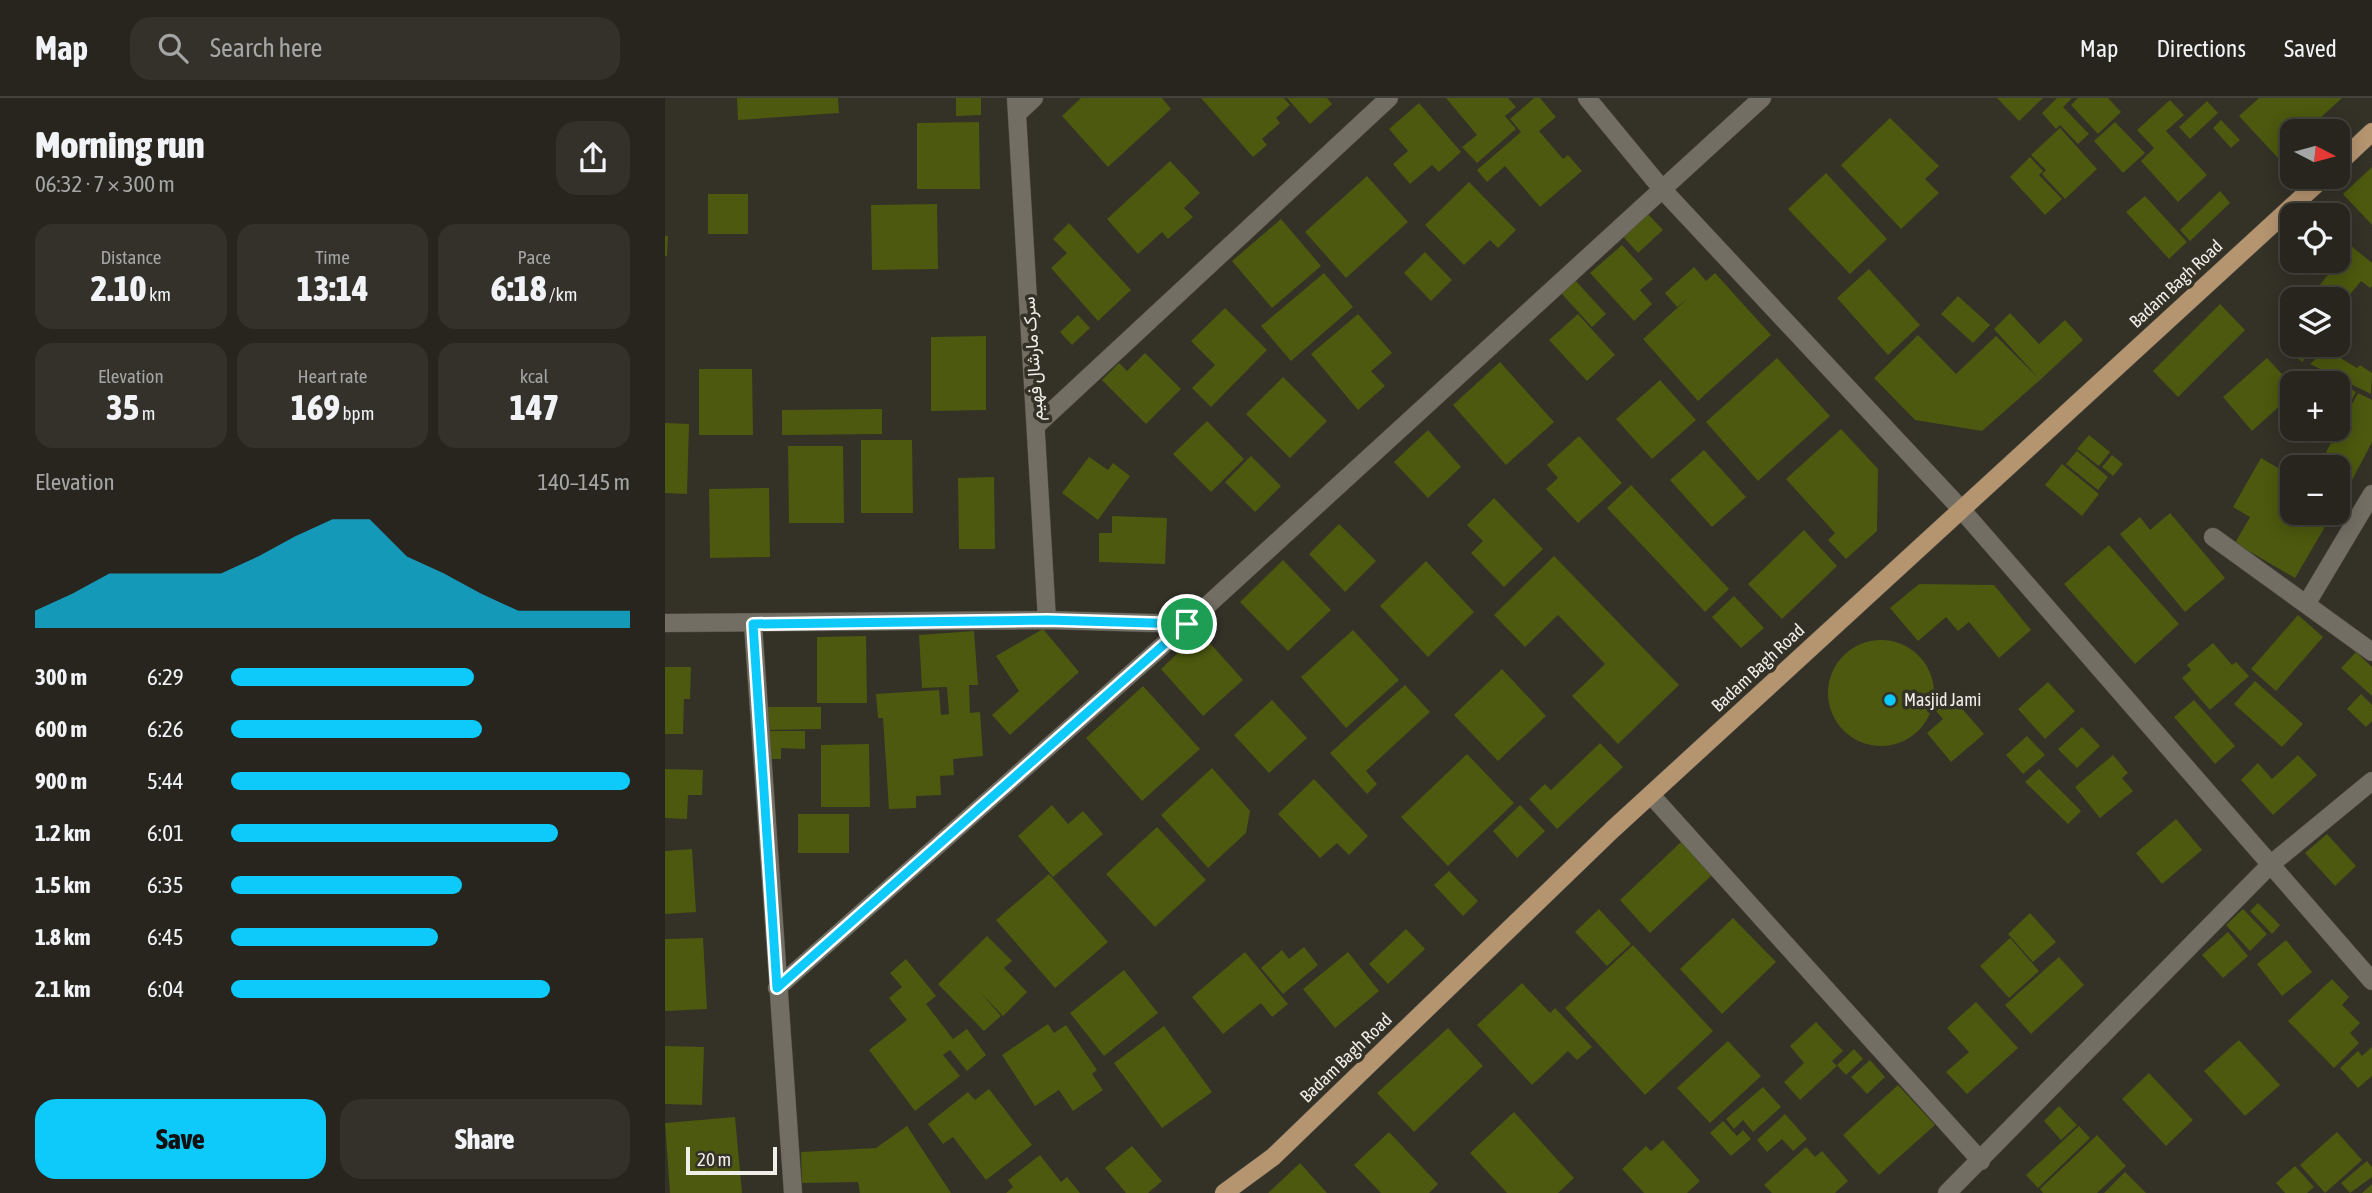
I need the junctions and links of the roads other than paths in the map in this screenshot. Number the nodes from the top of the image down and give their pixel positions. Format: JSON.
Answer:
{"nodes":[{"id":1,"x":1034,"y":98,"type":"edge"},
{"id":2,"x":1389,"y":98,"type":"edge"},
{"id":3,"x":1587,"y":98,"type":"edge"},
{"id":4,"x":1762,"y":98,"type":"edge"},
{"id":5,"x":1016,"y":106,"type":"edge"},
{"id":6,"x":2372,"y":132,"type":"edge"},
{"id":7,"x":2350,"y":153,"type":"edge"},
{"id":8,"x":1662,"y":189,"type":"junction"},
{"id":9,"x":2311,"y":189,"type":"edge"},
{"id":10,"x":1038,"y":425,"type":"junction"},
{"id":11,"x":2372,"y":494,"type":"edge"},
{"id":12,"x":1961,"y":509,"type":"junction"},
{"id":13,"x":2213,"y":537,"type":"dead end"},
{"id":14,"x":2307,"y":603,"type":"junction"},
{"id":15,"x":1047,"y":620,"type":"junction"},
{"id":16,"x":665,"y":623,"type":"edge"},
{"id":17,"x":753,"y":624,"type":"junction"},
{"id":18,"x":1187,"y":624,"type":"junction"},
{"id":19,"x":2372,"y":652,"type":"edge"},
{"id":20,"x":2372,"y":781,"type":"edge"},
{"id":21,"x":1651,"y":794,"type":"junction"},
{"id":22,"x":2270,"y":865,"type":"junction"},
{"id":23,"x":2372,"y":981,"type":"edge"},
{"id":24,"x":777,"y":988,"type":"junction"},
{"id":25,"x":1981,"y":1161,"type":"junction"},
{"id":26,"x":793,"y":1193,"type":"edge"},
{"id":27,"x":1224,"y":1193,"type":"edge"},
{"id":28,"x":1947,"y":1193,"type":"edge"}],
"edges":[{"from":1,"to":5,"type":"street"},
{"from":2,"to":10,"type":"street"},
{"from":3,"to":8,"type":"street"},
{"from":4,"to":8,"type":"street"},
{"from":5,"to":10,"type":"street","name":"سرک مارشال فهیم"},
{"from":6,"to":7,"type":"main road"},
{"from":8,"to":12,"type":"street"},
{"from":8,"to":18,"type":"street"},
{"from":9,"to":12,"type":"main road","name":"Badam Bagh Road"},
{"from":10,"to":15,"type":"street","name":"سرک مارشال فهیم"},
{"from":11,"to":14,"type":"street"},
{"from":12,"to":21,"type":"main road","name":"Badam Bagh Road"},
{"from":12,"to":22,"type":"street"},
{"from":13,"to":14,"type":"street"},
{"from":14,"to":19,"type":"street"},
{"from":15,"to":17,"type":"street"},
{"from":15,"to":18,"type":"street"},
{"from":16,"to":17,"type":"street"},
{"from":17,"to":24,"type":"street"},
{"from":18,"to":24,"type":"street"},
{"from":20,"to":22,"type":"street"},
{"from":21,"to":25,"type":"street"},
{"from":21,"to":27,"type":"main road","name":"Badam Bagh Road"},
{"from":22,"to":23,"type":"street"},
{"from":22,"to":25,"type":"street"},
{"from":24,"to":26,"type":"street"},
{"from":25,"to":28,"type":"street"}]}
